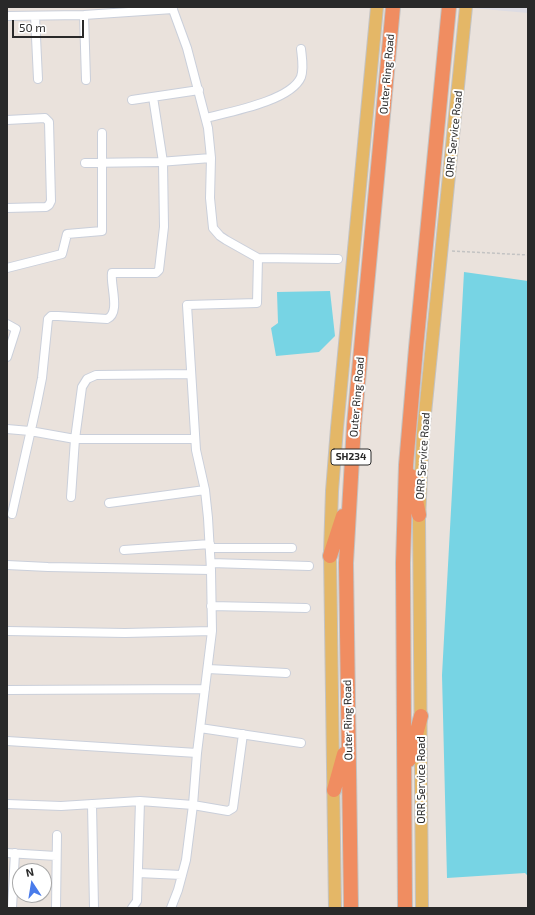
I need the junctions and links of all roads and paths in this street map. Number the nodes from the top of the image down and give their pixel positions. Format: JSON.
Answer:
{"nodes":[{"id":1,"x":378,"y":7,"type":"edge"},
{"id":2,"x":393,"y":7,"type":"edge"},
{"id":3,"x":449,"y":7,"type":"edge"},
{"id":4,"x":466,"y":7,"type":"edge"},
{"id":5,"x":172,"y":8,"type":"edge"},
{"id":6,"x":84,"y":15,"type":"junction"},
{"id":7,"x":7,"y":16,"type":"edge"},
{"id":8,"x":35,"y":16,"type":"junction"},
{"id":9,"x":301,"y":49,"type":"dead end"},
{"id":10,"x":38,"y":79,"type":"dead end"},
{"id":11,"x":86,"y":80,"type":"dead end"},
{"id":12,"x":199,"y":90,"type":"junction"},
{"id":13,"x":153,"y":96,"type":"junction"},
{"id":14,"x":132,"y":100,"type":"dead end"},
{"id":15,"x":206,"y":118,"type":"junction"},
{"id":16,"x":7,"y":120,"type":"edge"},
{"id":17,"x":102,"y":133,"type":"dead end"},
{"id":18,"x":211,"y":158,"type":"junction"},
{"id":19,"x":163,"y":162,"type":"junction"},
{"id":20,"x":85,"y":163,"type":"dead end"},
{"id":21,"x":102,"y":163,"type":"junction"},
{"id":22,"x":7,"y":208,"type":"edge"},
{"id":23,"x":442,"y":250,"type":"junction"},
{"id":24,"x":528,"y":255,"type":"edge"},
{"id":25,"x":258,"y":258,"type":"junction"},
{"id":26,"x":338,"y":259,"type":"dead end"},
{"id":27,"x":7,"y":268,"type":"edge"},
{"id":28,"x":7,"y":324,"type":"edge"},
{"id":29,"x":7,"y":357,"type":"edge"},
{"id":30,"x":191,"y":374,"type":"junction"},
{"id":31,"x":7,"y":428,"type":"edge"},
{"id":32,"x":30,"y":431,"type":"junction"},
{"id":33,"x":75,"y":439,"type":"junction"},
{"id":34,"x":195,"y":439,"type":"junction"},
{"id":35,"x":407,"y":456,"type":"junction"},
{"id":36,"x":205,"y":490,"type":"junction"},
{"id":37,"x":71,"y":497,"type":"dead end"},
{"id":38,"x":349,"y":497,"type":"junction"},
{"id":39,"x":108,"y":503,"type":"dead end"},
{"id":40,"x":12,"y":514,"type":"dead end"},
{"id":41,"x":419,"y":515,"type":"junction"},
{"id":42,"x":210,"y":546,"type":"junction"},
{"id":43,"x":292,"y":548,"type":"dead end"},
{"id":44,"x":124,"y":550,"type":"dead end"},
{"id":45,"x":330,"y":556,"type":"junction"},
{"id":46,"x":7,"y":565,"type":"edge"},
{"id":47,"x":310,"y":566,"type":"dead end"},
{"id":48,"x":211,"y":567,"type":"junction"},
{"id":49,"x":211,"y":606,"type":"junction"},
{"id":50,"x":306,"y":608,"type":"dead end"},
{"id":51,"x":7,"y":631,"type":"edge"},
{"id":52,"x":212,"y":631,"type":"junction"},
{"id":53,"x":208,"y":669,"type":"junction"},
{"id":54,"x":286,"y":672,"type":"dead end"},
{"id":55,"x":205,"y":689,"type":"junction"},
{"id":56,"x":7,"y":690,"type":"edge"},
{"id":57,"x":421,"y":716,"type":"junction"},
{"id":58,"x":200,"y":728,"type":"junction"},
{"id":59,"x":243,"y":734,"type":"junction"},
{"id":60,"x":348,"y":740,"type":"junction"},
{"id":61,"x":7,"y":741,"type":"edge"},
{"id":62,"x":301,"y":743,"type":"dead end"},
{"id":63,"x":197,"y":753,"type":"junction"},
{"id":64,"x":404,"y":778,"type":"junction"},
{"id":65,"x":334,"y":790,"type":"junction"},
{"id":66,"x":140,"y":801,"type":"junction"},
{"id":67,"x":7,"y":804,"type":"edge"},
{"id":68,"x":92,"y":804,"type":"junction"},
{"id":69,"x":193,"y":805,"type":"junction"},
{"id":70,"x":57,"y":835,"type":"dead end"},
{"id":71,"x":11,"y":853,"type":"edge"},
{"id":72,"x":56,"y":856,"type":"junction"},
{"id":73,"x":138,"y":873,"type":"junction"},
{"id":74,"x":182,"y":875,"type":"junction"},
{"id":75,"x":12,"y":908,"type":"edge"},
{"id":76,"x":56,"y":908,"type":"edge"},
{"id":77,"x":94,"y":908,"type":"edge"},
{"id":78,"x":132,"y":908,"type":"edge"},
{"id":79,"x":171,"y":908,"type":"edge"},
{"id":80,"x":334,"y":908,"type":"edge"},
{"id":81,"x":351,"y":908,"type":"edge"},
{"id":82,"x":405,"y":908,"type":"edge"},
{"id":83,"x":422,"y":908,"type":"edge"}],
"edges":[{"from":1,"to":45,"type":"main road"},
{"from":2,"to":38,"type":"highway","name":"Outer Ring Road","number":"SH234"},
{"from":3,"to":35,"type":"highway"},
{"from":4,"to":23,"type":"main road","name":"ORR Service Road"},
{"from":5,"to":6,"type":"street"},
{"from":5,"to":12,"type":"street"},
{"from":6,"to":8,"type":"street"},
{"from":6,"to":11,"type":"street"},
{"from":7,"to":8,"type":"street"},
{"from":8,"to":10,"type":"street"},
{"from":9,"to":15,"type":"street"},
{"from":12,"to":13,"type":"street"},
{"from":12,"to":15,"type":"street"},
{"from":13,"to":14,"type":"street"},
{"from":13,"to":19,"type":"street"},
{"from":15,"to":18,"type":"street"},
{"from":16,"to":22,"type":"street"},
{"from":17,"to":21,"type":"street"},
{"from":18,"to":19,"type":"street"},
{"from":18,"to":25,"type":"street"},
{"from":19,"to":21,"type":"street"},
{"from":19,"to":32,"type":"street"},
{"from":20,"to":21,"type":"street"},
{"from":21,"to":27,"type":"street"},
{"from":23,"to":24,"type":"path"},
{"from":23,"to":41,"type":"main road","name":"ORR Service Road"},
{"from":25,"to":26,"type":"street"},
{"from":25,"to":30,"type":"street"},
{"from":28,"to":29,"type":"street"},
{"from":30,"to":33,"type":"street"},
{"from":30,"to":34,"type":"street"},
{"from":31,"to":32,"type":"street"},
{"from":32,"to":33,"type":"street"},
{"from":32,"to":40,"type":"street"},
{"from":33,"to":34,"type":"street"},
{"from":33,"to":37,"type":"street"},
{"from":34,"to":36,"type":"street"},
{"from":35,"to":41,"type":"highway"},
{"from":35,"to":64,"type":"highway"},
{"from":36,"to":39,"type":"street"},
{"from":36,"to":42,"type":"street"},
{"from":38,"to":45,"type":"highway"},
{"from":38,"to":60,"type":"highway","name":"Outer Ring Road","number":"SH234"},
{"from":41,"to":57,"type":"main road","name":"ORR Service Road"},
{"from":42,"to":43,"type":"street"},
{"from":42,"to":44,"type":"street"},
{"from":42,"to":48,"type":"street"},
{"from":45,"to":65,"type":"main road"},
{"from":46,"to":48,"type":"street"},
{"from":47,"to":48,"type":"street"},
{"from":48,"to":49,"type":"street"},
{"from":49,"to":50,"type":"street"},
{"from":49,"to":52,"type":"street"},
{"from":51,"to":52,"type":"street"},
{"from":52,"to":53,"type":"street"},
{"from":53,"to":54,"type":"street"},
{"from":53,"to":55,"type":"street"},
{"from":55,"to":56,"type":"street"},
{"from":55,"to":58,"type":"street"},
{"from":57,"to":64,"type":"highway"},
{"from":57,"to":83,"type":"main road","name":"ORR Service Road"},
{"from":58,"to":59,"type":"street"},
{"from":58,"to":63,"type":"street"},
{"from":59,"to":62,"type":"street"},
{"from":59,"to":69,"type":"street"},
{"from":60,"to":65,"type":"highway"},
{"from":60,"to":81,"type":"highway","name":"Outer Ring Road","number":"SH234"},
{"from":61,"to":63,"type":"street"},
{"from":63,"to":69,"type":"street"},
{"from":64,"to":82,"type":"highway"},
{"from":65,"to":80,"type":"main road"},
{"from":66,"to":68,"type":"street"},
{"from":66,"to":69,"type":"street"},
{"from":66,"to":73,"type":"street"},
{"from":67,"to":68,"type":"street"},
{"from":68,"to":77,"type":"street"},
{"from":69,"to":74,"type":"street"},
{"from":70,"to":72,"type":"street"},
{"from":71,"to":72,"type":"street"},
{"from":71,"to":75,"type":"street"},
{"from":72,"to":76,"type":"street"},
{"from":73,"to":74,"type":"street"},
{"from":73,"to":78,"type":"street"},
{"from":74,"to":79,"type":"street"}]}
